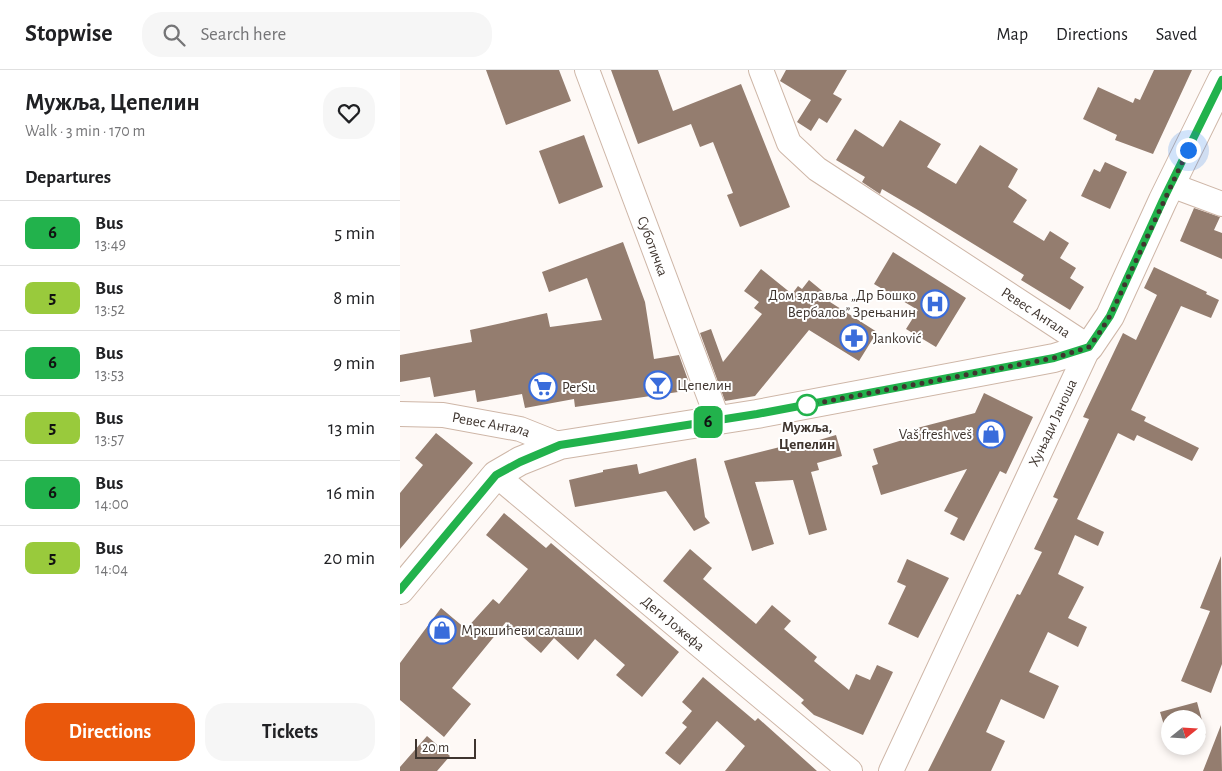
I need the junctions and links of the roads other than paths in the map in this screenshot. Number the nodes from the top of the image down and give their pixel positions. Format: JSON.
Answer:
{"nodes":[{"id":1,"x":587,"y":70,"type":"edge"},
{"id":2,"x":761,"y":70,"type":"edge"},
{"id":3,"x":1222,"y":80,"type":"edge"},
{"id":4,"x":1171,"y":185,"type":"junction"},
{"id":5,"x":1222,"y":204,"type":"edge"},
{"id":6,"x":1089,"y":347,"type":"junction"},
{"id":7,"x":400,"y":414,"type":"edge"},
{"id":8,"x":718,"y":420,"type":"junction"},
{"id":9,"x":560,"y":445,"type":"junction"},
{"id":10,"x":496,"y":475,"type":"junction"},
{"id":11,"x":400,"y":590,"type":"edge"},
{"id":12,"x":850,"y":771,"type":"edge"},
{"id":13,"x":891,"y":771,"type":"edge"}],
"edges":[{"from":1,"to":8,"type":"street","name":"Суботичка"},
{"from":2,"to":6,"type":"street","name":"Ревес Антала"},
{"from":3,"to":4,"type":"street","name":"Хуњади Јаноша"},
{"from":4,"to":5,"type":"street"},
{"from":4,"to":6,"type":"street","name":"Хуњади Јаноша"},
{"from":6,"to":8,"type":"street","name":"Ревес Антала"},
{"from":6,"to":13,"type":"street","name":"Хуњади Јаноша"},
{"from":7,"to":9,"type":"street","name":"Ревес Антала"},
{"from":8,"to":9,"type":"street","name":"Ревес Антала"},
{"from":9,"to":10,"type":"street"},
{"from":10,"to":11,"type":"street"},
{"from":10,"to":12,"type":"street","name":"Деги Јожефа"}]}
